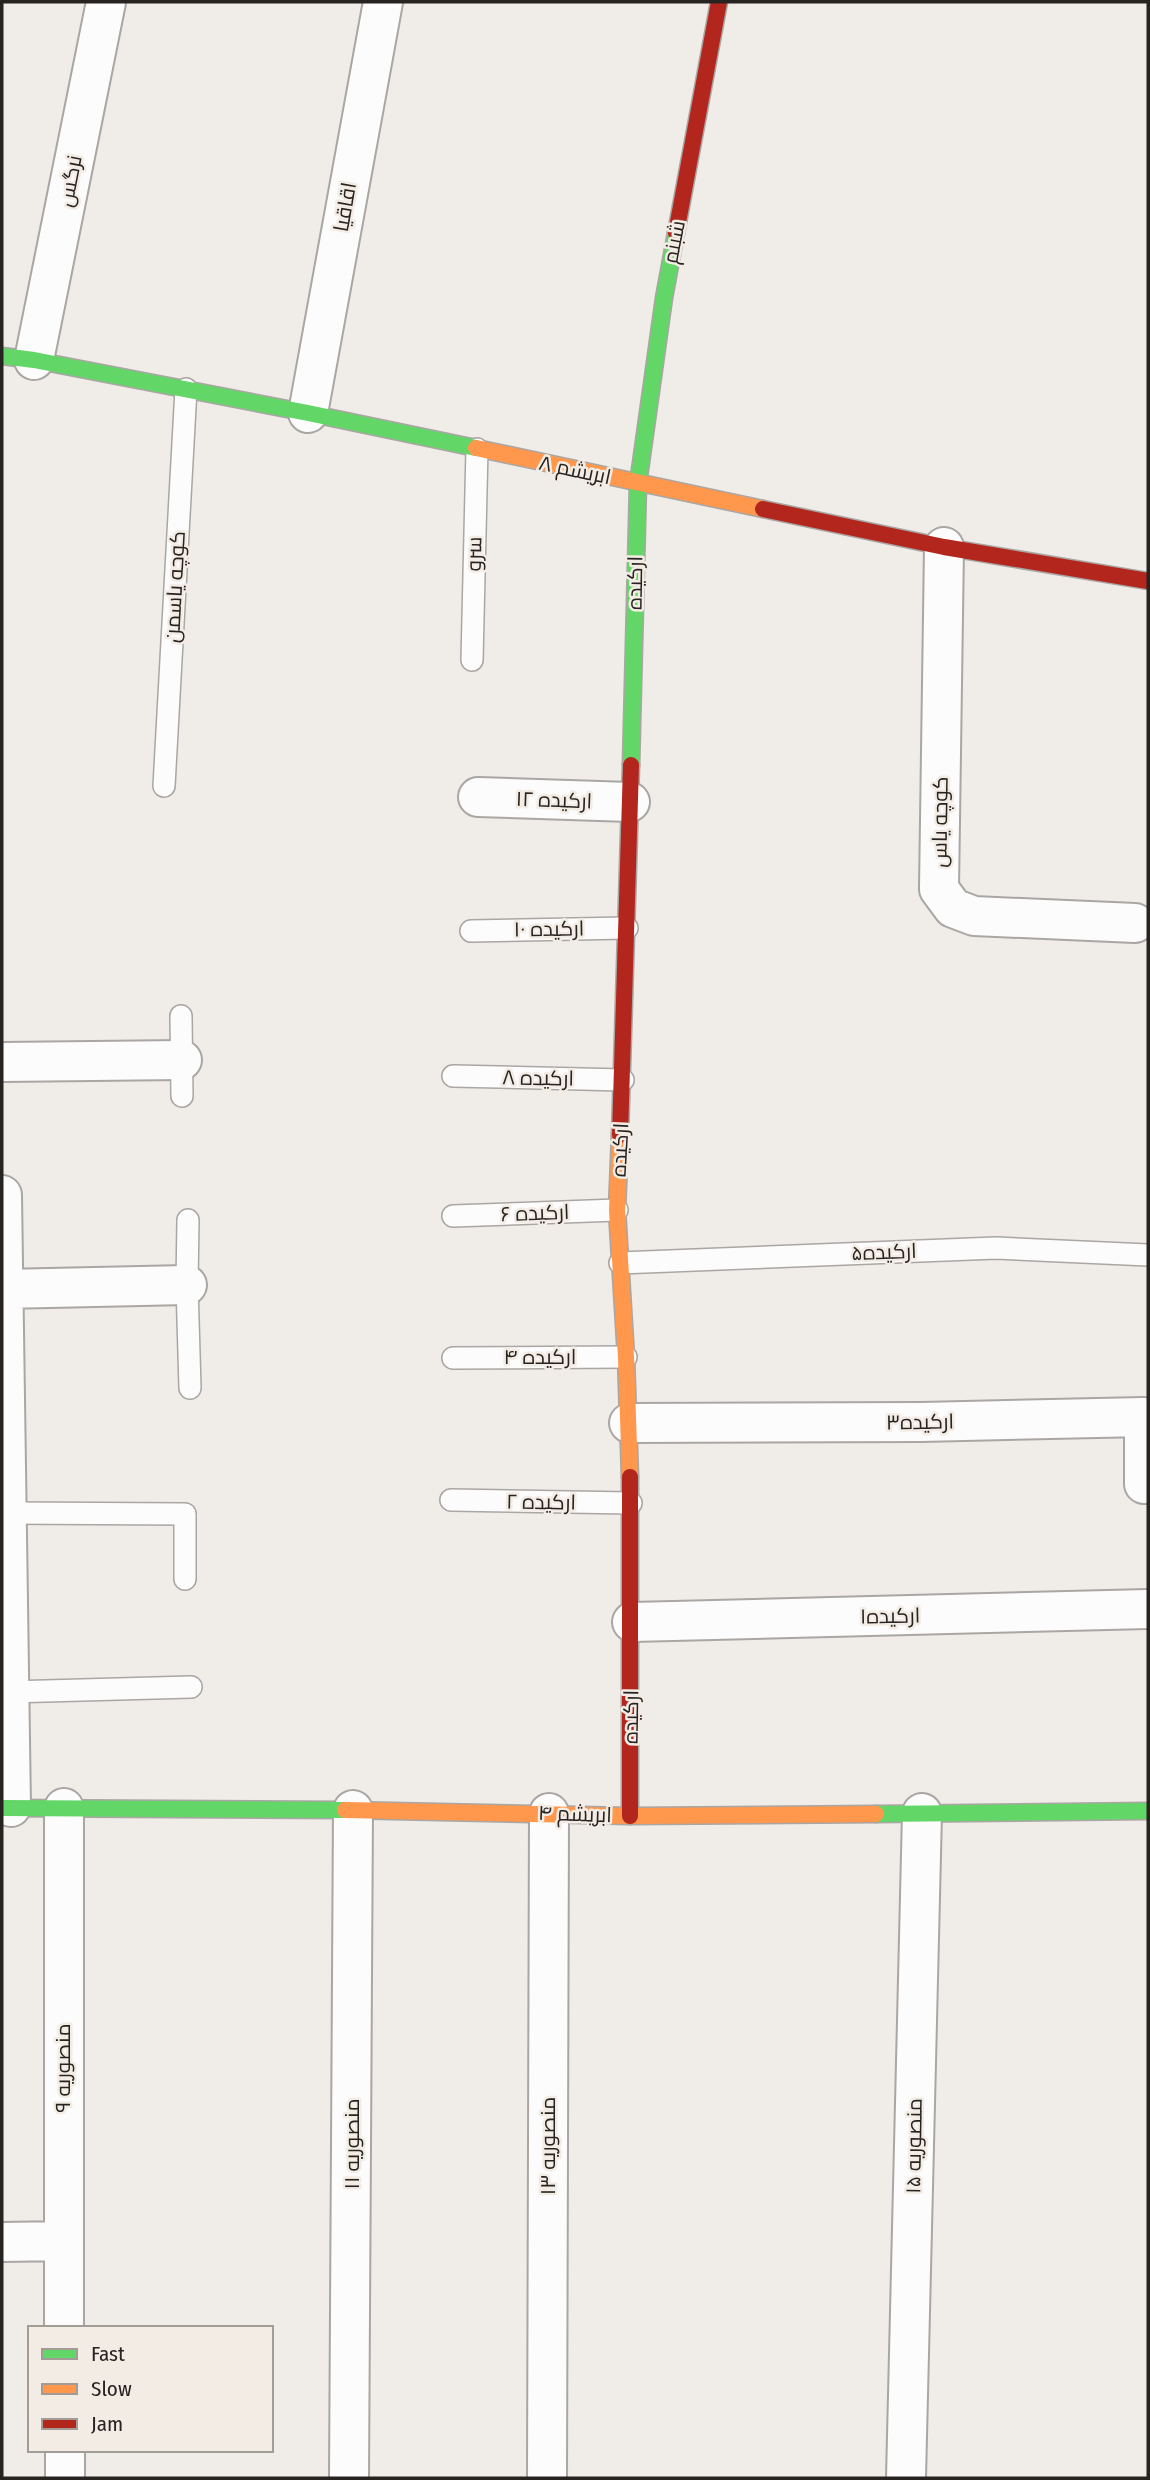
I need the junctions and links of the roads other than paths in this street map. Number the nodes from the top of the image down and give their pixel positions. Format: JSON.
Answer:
{"nodes":[{"id":1,"x":106,"y":2,"type":"edge"},
{"id":2,"x":383,"y":2,"type":"edge"},
{"id":3,"x":719,"y":2,"type":"edge"},
{"id":4,"x":18,"y":358,"type":"edge"},
{"id":5,"x":186,"y":388,"type":"junction"},
{"id":6,"x":308,"y":413,"type":"junction"},
{"id":7,"x":477,"y":449,"type":"junction"},
{"id":8,"x":638,"y":484,"type":"junction"},
{"id":9,"x":944,"y":547,"type":"junction"},
{"id":10,"x":1148,"y":581,"type":"edge"},
{"id":11,"x":472,"y":660,"type":"dead end"},
{"id":12,"x":164,"y":786,"type":"dead end"},
{"id":13,"x":478,"y":797,"type":"dead end"},
{"id":14,"x":630,"y":802,"type":"junction"},
{"id":15,"x":1135,"y":923,"type":"dead end"},
{"id":16,"x":627,"y":928,"type":"junction"},
{"id":17,"x":471,"y":931,"type":"dead end"},
{"id":18,"x":181,"y":1016,"type":"dead end"},
{"id":19,"x":2,"y":1062,"type":"edge"},
{"id":20,"x":453,"y":1076,"type":"dead end"},
{"id":21,"x":182,"y":1078,"type":"joint"},
{"id":22,"x":623,"y":1080,"type":"junction"},
{"id":23,"x":2,"y":1195,"type":"edge"},
{"id":24,"x":617,"y":1210,"type":"junction"},
{"id":25,"x":453,"y":1216,"type":"dead end"},
{"id":26,"x":188,"y":1220,"type":"dead end"},
{"id":27,"x":1148,"y":1255,"type":"edge"},
{"id":28,"x":620,"y":1263,"type":"junction"},
{"id":29,"x":187,"y":1285,"type":"junction"},
{"id":30,"x":3,"y":1289,"type":"edge"},
{"id":31,"x":626,"y":1357,"type":"junction"},
{"id":32,"x":453,"y":1358,"type":"dead end"},
{"id":33,"x":190,"y":1388,"type":"dead end"},
{"id":34,"x":629,"y":1423,"type":"junction"},
{"id":35,"x":1144,"y":1484,"type":"dead end"},
{"id":36,"x":451,"y":1500,"type":"dead end"},
{"id":37,"x":631,"y":1503,"type":"junction"},
{"id":38,"x":6,"y":1513,"type":"junction"},
{"id":39,"x":186,"y":1579,"type":"dead end"},
{"id":40,"x":1148,"y":1609,"type":"edge"},
{"id":41,"x":632,"y":1622,"type":"junction"},
{"id":42,"x":191,"y":1687,"type":"dead end"},
{"id":43,"x":9,"y":1692,"type":"junction"},
{"id":44,"x":6,"y":1808,"type":"edge"},
{"id":45,"x":64,"y":1808,"type":"junction"},
{"id":46,"x":354,"y":1810,"type":"junction"},
{"id":47,"x":1148,"y":1811,"type":"edge"},
{"id":48,"x":549,"y":1813,"type":"junction"},
{"id":49,"x":922,"y":1813,"type":"junction"},
{"id":50,"x":629,"y":1816,"type":"junction"},
{"id":51,"x":63,"y":2241,"type":"junction"},
{"id":52,"x":2,"y":2242,"type":"edge"},
{"id":53,"x":64,"y":2326,"type":"edge"},
{"id":54,"x":65,"y":2452,"type":"edge"},
{"id":55,"x":65,"y":2478,"type":"edge"},
{"id":56,"x":349,"y":2478,"type":"edge"},
{"id":57,"x":547,"y":2478,"type":"edge"},
{"id":58,"x":906,"y":2478,"type":"edge"}],
"edges":[{"from":1,"to":4,"type":"street","name":"نرگس"},
{"from":2,"to":6,"type":"street","name":"اقاقیا"},
{"from":3,"to":8,"type":"street","name":"شبنم"},
{"from":4,"to":5,"type":"street","name":"ابریشم ۸"},
{"from":5,"to":6,"type":"street","name":"ابریشم ۸"},
{"from":5,"to":12,"type":"lane","name":"کوچه یاسمن"},
{"from":6,"to":7,"type":"street","name":"ابریشم ۸"},
{"from":7,"to":8,"type":"street","name":"ابریشم ۸"},
{"from":7,"to":11,"type":"lane","name":"سرو"},
{"from":8,"to":9,"type":"street","name":"ابریشم ۸"},
{"from":8,"to":14,"type":"street","name":"ارکیده"},
{"from":9,"to":10,"type":"street","name":"ابریشم ۸"},
{"from":9,"to":15,"type":"street","name":"کوچه یاس"},
{"from":13,"to":14,"type":"street","name":"ارکیده ۱۲"},
{"from":14,"to":16,"type":"street","name":"ارکیده"},
{"from":16,"to":17,"type":"lane","name":"ارکیده ۱۰"},
{"from":16,"to":22,"type":"street","name":"ارکیده"},
{"from":18,"to":21,"type":"lane"},
{"from":19,"to":21,"type":"street"},
{"from":20,"to":22,"type":"lane","name":"ارکیده ۸"},
{"from":22,"to":24,"type":"street","name":"ارکیده"},
{"from":23,"to":30,"type":"street"},
{"from":24,"to":25,"type":"lane","name":"ارکیده ۶"},
{"from":24,"to":28,"type":"street","name":"ارکیده"},
{"from":26,"to":29,"type":"lane"},
{"from":27,"to":28,"type":"lane","name":"ارکیده۵"},
{"from":28,"to":31,"type":"street","name":"ارکیده"},
{"from":29,"to":30,"type":"street"},
{"from":29,"to":33,"type":"lane"},
{"from":30,"to":38,"type":"street"},
{"from":31,"to":32,"type":"lane","name":"ارکیده ۴"},
{"from":31,"to":34,"type":"street","name":"ارکیده"},
{"from":34,"to":35,"type":"street","name":"ارکیده۳"},
{"from":34,"to":37,"type":"street","name":"ارکیده"},
{"from":36,"to":37,"type":"lane","name":"ارکیده ۲"},
{"from":37,"to":41,"type":"street","name":"ارکیده"},
{"from":38,"to":39,"type":"lane"},
{"from":38,"to":43,"type":"street"},
{"from":40,"to":41,"type":"street","name":"ارکیده۱"},
{"from":41,"to":50,"type":"street","name":"ارکیده"},
{"from":42,"to":43,"type":"lane"},
{"from":43,"to":44,"type":"street"},
{"from":44,"to":45,"type":"street","name":"ابریشم ۴"},
{"from":45,"to":46,"type":"street","name":"ابریشم ۴"},
{"from":45,"to":51,"type":"street","name":"منصوریه ۹"},
{"from":46,"to":48,"type":"street","name":"ابریشم ۴"},
{"from":46,"to":56,"type":"street","name":"منصوریه ۱۱"},
{"from":47,"to":49,"type":"street","name":"ابریشم ۴"},
{"from":48,"to":50,"type":"street","name":"ابریشم ۴"},
{"from":48,"to":57,"type":"street","name":"منصوریه ۱۳"},
{"from":49,"to":50,"type":"street","name":"ابریشم ۴"},
{"from":49,"to":58,"type":"street","name":"منصوریه ۱۵"},
{"from":51,"to":52,"type":"street"},
{"from":51,"to":53,"type":"street","name":"منصوریه ۹"},
{"from":54,"to":55,"type":"street"}]}
